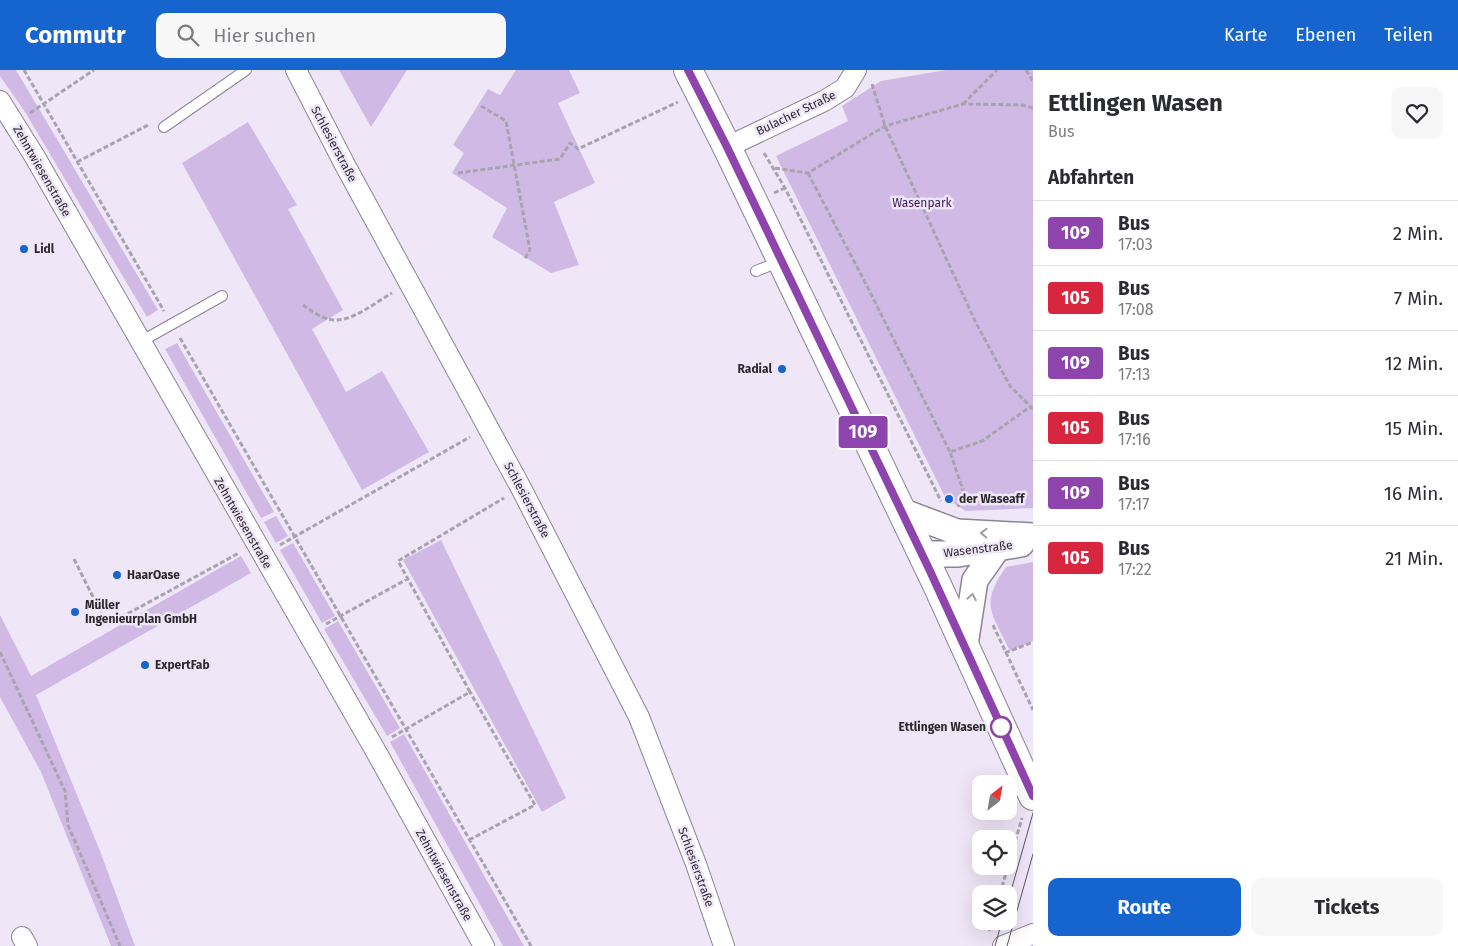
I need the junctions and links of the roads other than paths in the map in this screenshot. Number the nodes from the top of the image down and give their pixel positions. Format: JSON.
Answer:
{"nodes":[{"id":1,"x":246,"y":70,"type":"edge"},
{"id":2,"x":296,"y":70,"type":"edge"},
{"id":3,"x":856,"y":71,"type":"edge"},
{"id":4,"x":694,"y":81,"type":"edge"},
{"id":5,"x":5,"y":113,"type":"edge"},
{"id":6,"x":164,"y":127,"type":"road end"},
{"id":7,"x":727,"y":147,"type":"junction"},
{"id":8,"x":782,"y":260,"type":"junction"},
{"id":9,"x":756,"y":271,"type":"dead end"},
{"id":10,"x":222,"y":296,"type":"dead end"},
{"id":11,"x":140,"y":342,"type":"junction"},
{"id":12,"x":900,"y":511,"type":"junction"},
{"id":13,"x":1033,"y":536,"type":"edge"},
{"id":14,"x":1033,"y":541,"type":"edge"},
{"id":15,"x":997,"y":549,"type":"junction"},
{"id":16,"x":922,"y":554,"type":"junction"},
{"id":17,"x":964,"y":645,"type":"junction"},
{"id":18,"x":1033,"y":796,"type":"edge"},
{"id":19,"x":1033,"y":934,"type":"edge"},
{"id":20,"x":484,"y":946,"type":"edge"},
{"id":21,"x":724,"y":946,"type":"edge"},
{"id":22,"x":1003,"y":946,"type":"edge"}],
"edges":[{"from":1,"to":6,"type":"lane"},
{"from":2,"to":21,"type":"street","name":"Schlesierstraße"},
{"from":3,"to":7,"type":"street","name":"Bulacher Straße"},
{"from":4,"to":7,"type":"main road"},
{"from":5,"to":11,"type":"street","name":"Zehntwiesenstraße"},
{"from":7,"to":8,"type":"main road"},
{"from":8,"to":9,"type":"lane"},
{"from":8,"to":12,"type":"main road"},
{"from":10,"to":11,"type":"lane"},
{"from":11,"to":20,"type":"street","name":"Zehntwiesenstraße"},
{"from":13,"to":12,"type":"street","name":"Wasenstraße","one_way":true},
{"from":12,"to":16,"type":"main road"},
{"from":14,"to":15,"type":"street","name":"Wasenstraße"},
{"from":15,"to":16,"type":"street","name":"Wasenstraße"},
{"from":17,"to":15,"type":"street","one_way":true},
{"from":16,"to":17,"type":"main road"},
{"from":17,"to":18,"type":"main road"},
{"from":19,"to":22,"type":"street"}]}
